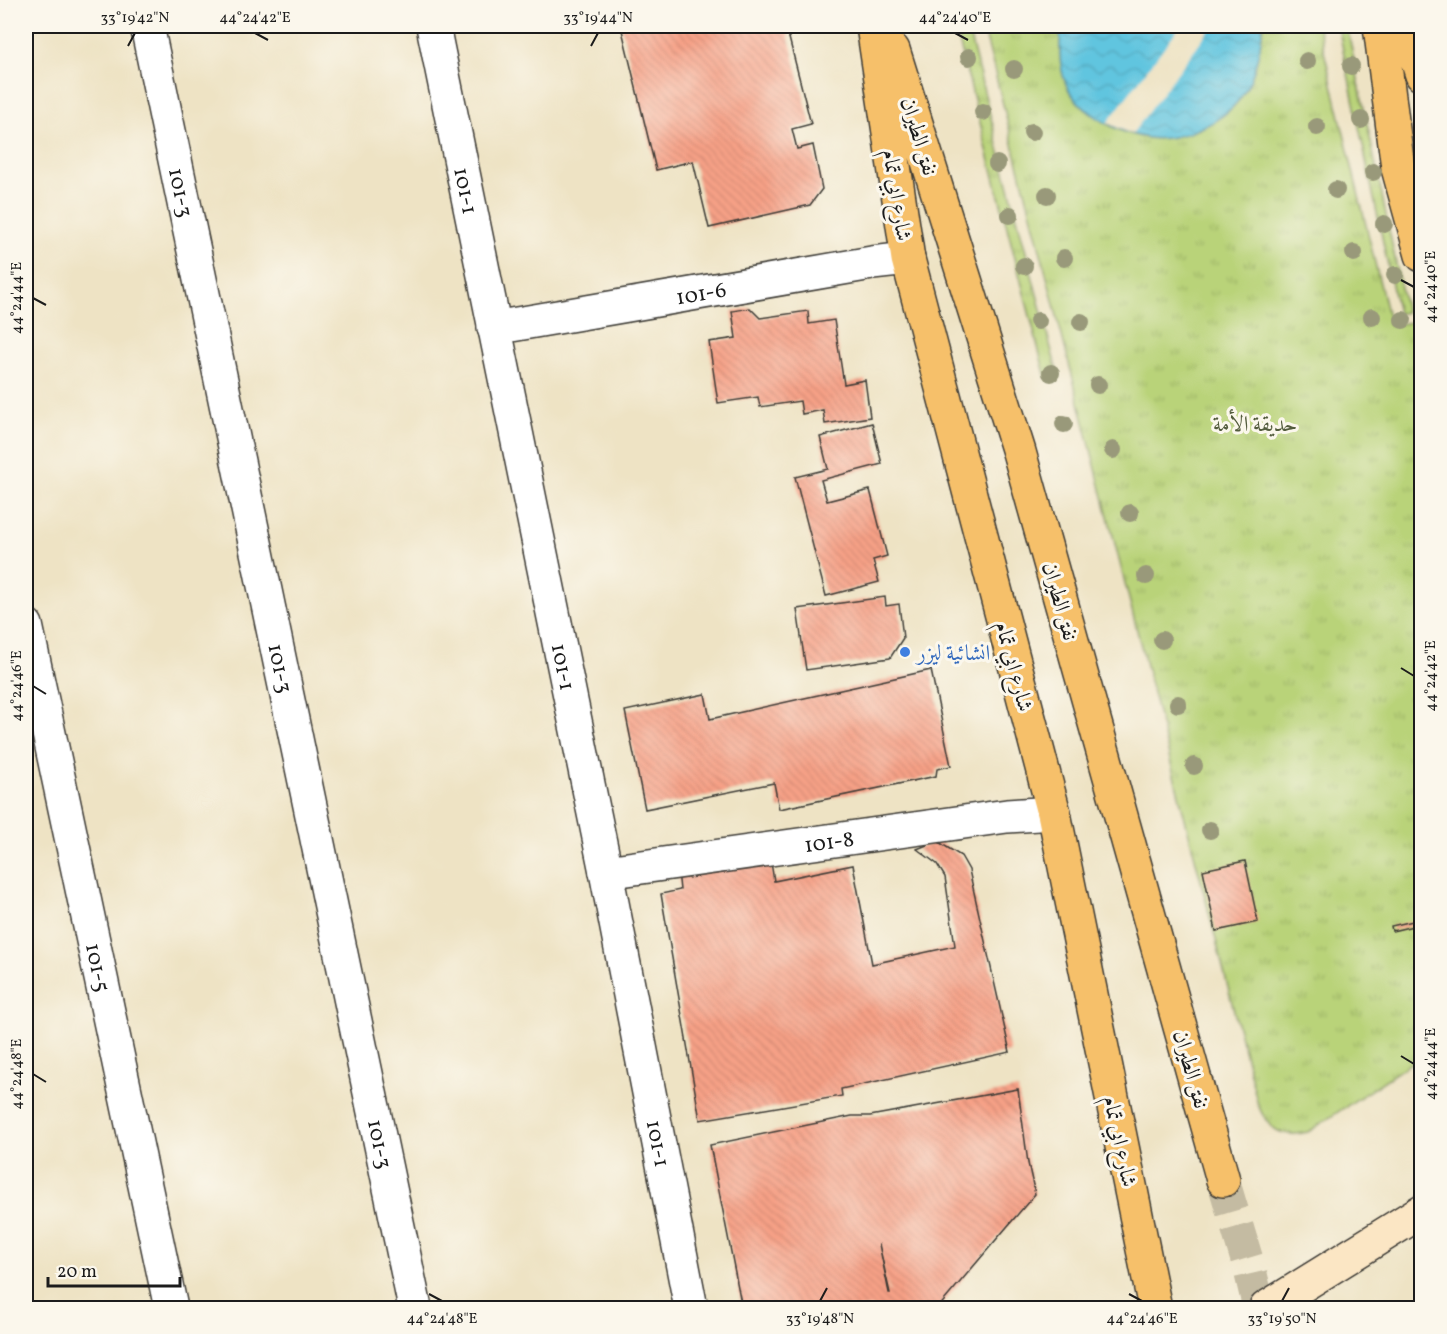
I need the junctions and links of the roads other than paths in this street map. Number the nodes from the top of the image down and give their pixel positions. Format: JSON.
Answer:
{"nodes":[{"id":1,"x":147,"y":26,"type":"edge"},
{"id":2,"x":433,"y":26,"type":"edge"},
{"id":3,"x":873,"y":26,"type":"edge"},
{"id":4,"x":885,"y":26,"type":"edge"},
{"id":5,"x":1380,"y":26,"type":"edge"},
{"id":6,"x":1406,"y":26,"type":"edge"},
{"id":7,"x":1422,"y":75,"type":"edge"},
{"id":8,"x":1422,"y":255,"type":"edge"},
{"id":9,"x":908,"y":259,"type":"junction"},
{"id":10,"x":494,"y":328,"type":"junction"},
{"id":11,"x":26,"y":625,"type":"edge"},
{"id":12,"x":1054,"y":813,"type":"junction"},
{"id":13,"x":606,"y":872,"type":"junction"},
{"id":14,"x":1223,"y":1180,"type":"tunnel mouth"},
{"id":15,"x":1422,"y":1211,"type":"edge"},
{"id":16,"x":171,"y":1308,"type":"edge"},
{"id":17,"x":416,"y":1308,"type":"edge"},
{"id":18,"x":691,"y":1308,"type":"edge"},
{"id":19,"x":1155,"y":1308,"type":"edge"},
{"id":20,"x":1266,"y":1308,"type":"edge"}],
"edges":[{"from":1,"to":17,"type":"street","name":"101-3"},
{"from":2,"to":10,"type":"street","name":"101-1"},
{"from":3,"to":9,"type":"main road","name":"شارع ابي تمام"},
{"from":4,"to":14,"type":"main road","name":"نفق الطيران"},
{"from":5,"to":8,"type":"main road"},
{"from":6,"to":7,"type":"main road"},
{"from":9,"to":10,"type":"street","name":"101-6"},
{"from":9,"to":12,"type":"main road","name":"شارع ابي تمام"},
{"from":10,"to":13,"type":"street","name":"101-1"},
{"from":11,"to":16,"type":"street","name":"101-5"},
{"from":12,"to":13,"type":"street","name":"101-8"},
{"from":12,"to":19,"type":"main road","name":"شارع ابي تمام"},
{"from":13,"to":18,"type":"street","name":"101-1"},
{"from":15,"to":20,"type":"main road"}]}
